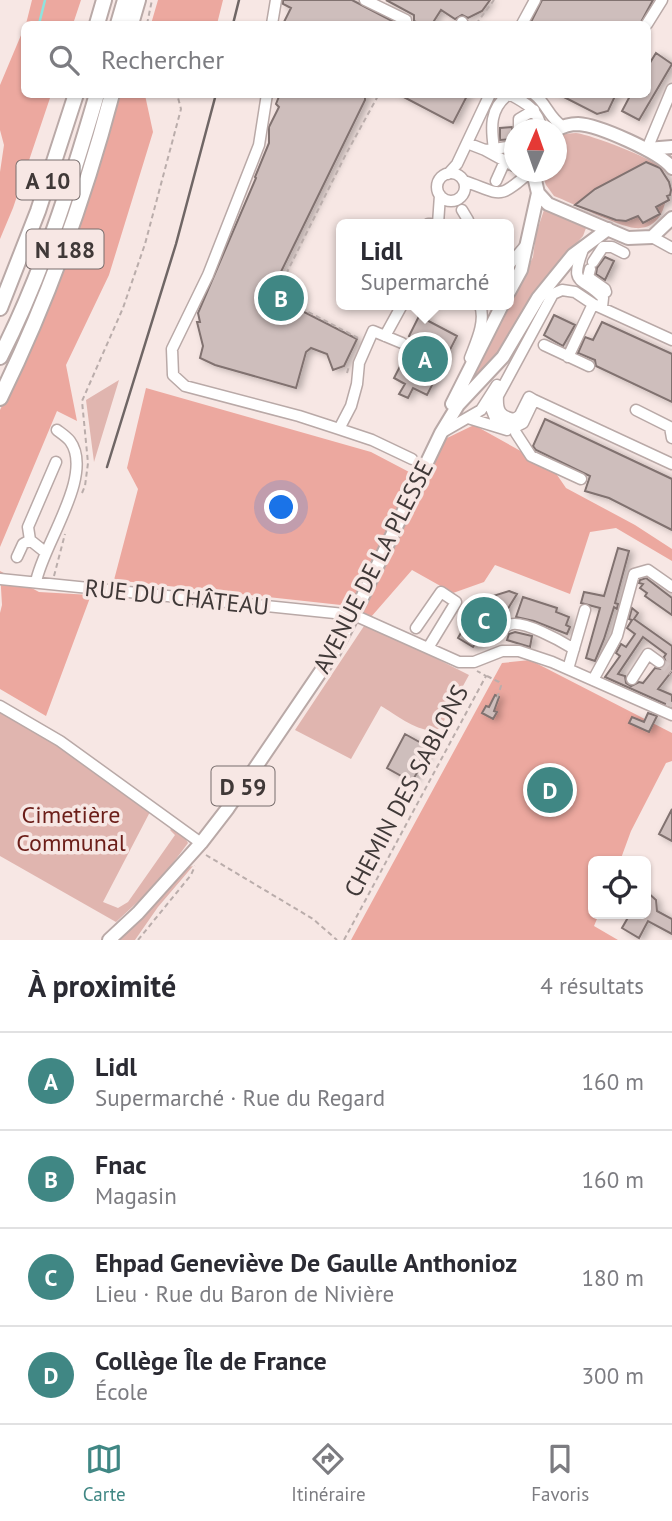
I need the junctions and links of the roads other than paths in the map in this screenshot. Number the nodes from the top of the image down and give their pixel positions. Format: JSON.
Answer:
{"nodes":[{"id":1,"x":104,"y":0,"type":"edge"},
{"id":2,"x":125,"y":0,"type":"edge"},
{"id":3,"x":138,"y":0,"type":"edge"},
{"id":4,"x":276,"y":0,"type":"edge"},
{"id":5,"x":365,"y":0,"type":"edge"},
{"id":6,"x":535,"y":0,"type":"edge"},
{"id":7,"x":662,"y":0,"type":"edge"},
{"id":8,"x":98,"y":21,"type":"edge"},
{"id":9,"x":119,"y":21,"type":"edge"},
{"id":10,"x":132,"y":21,"type":"edge"},
{"id":11,"x":272,"y":21,"type":"edge"},
{"id":12,"x":406,"y":21,"type":"edge"},
{"id":13,"x":524,"y":21,"type":"edge"},
{"id":14,"x":650,"y":21,"type":"edge"},
{"id":15,"x":672,"y":89,"type":"edge"},
{"id":16,"x":75,"y":98,"type":"edge"},
{"id":17,"x":96,"y":98,"type":"edge"},
{"id":18,"x":111,"y":98,"type":"edge"},
{"id":19,"x":266,"y":98,"type":"edge"},
{"id":20,"x":488,"y":98,"type":"edge"},
{"id":21,"x":504,"y":98,"type":"edge"},
{"id":22,"x":515,"y":98,"type":"edge"},
{"id":23,"x":547,"y":99,"type":"edge"},
{"id":24,"x":534,"y":110,"type":"junction"},
{"id":25,"x":519,"y":119,"type":"edge"},
{"id":26,"x":537,"y":119,"type":"edge"},
{"id":27,"x":552,"y":119,"type":"edge"},
{"id":28,"x":567,"y":126,"type":"edge"},
{"id":29,"x":467,"y":143,"type":"junction"},
{"id":30,"x":672,"y":147,"type":"edge"},
{"id":31,"x":504,"y":148,"type":"edge"},
{"id":32,"x":647,"y":149,"type":"junction"},
{"id":33,"x":489,"y":150,"type":"junction"},
{"id":34,"x":504,"y":160,"type":"edge"},
{"id":35,"x":672,"y":169,"type":"edge"},
{"id":36,"x":504,"y":171,"type":"edge"},
{"id":37,"x":456,"y":173,"type":"junction"},
{"id":38,"x":496,"y":181,"type":"dead end"},
{"id":39,"x":519,"y":182,"type":"edge"},
{"id":40,"x":534,"y":182,"type":"edge"},
{"id":41,"x":538,"y":193,"type":"junction"},
{"id":42,"x":448,"y":198,"type":"junction"},
{"id":43,"x":672,"y":218,"type":"edge"},
{"id":44,"x":439,"y":219,"type":"edge"},
{"id":45,"x":467,"y":219,"type":"edge"},
{"id":46,"x":608,"y":229,"type":"junction"},
{"id":47,"x":652,"y":237,"type":"junction"},
{"id":48,"x":529,"y":242,"type":"junction"},
{"id":49,"x":586,"y":244,"type":"junction"},
{"id":50,"x":672,"y":248,"type":"edge"},
{"id":51,"x":624,"y":253,"type":"dead end"},
{"id":52,"x":514,"y":259,"type":"edge"},
{"id":53,"x":514,"y":283,"type":"edge"},
{"id":54,"x":547,"y":287,"type":"junction"},
{"id":55,"x":606,"y":292,"type":"dead end"},
{"id":56,"x":598,"y":305,"type":"junction"},
{"id":57,"x":0,"y":308,"type":"edge"},
{"id":58,"x":399,"y":310,"type":"edge"},
{"id":59,"x":481,"y":310,"type":"edge"},
{"id":60,"x":500,"y":310,"type":"edge"},
{"id":61,"x":386,"y":336,"type":"junction"},
{"id":62,"x":672,"y":340,"type":"edge"},
{"id":63,"x":402,"y":343,"type":"dead end"},
{"id":64,"x":544,"y":345,"type":"dead end"},
{"id":65,"x":568,"y":356,"type":"junction"},
{"id":66,"x":0,"y":357,"type":"edge"},
{"id":67,"x":589,"y":366,"type":"dead end"},
{"id":68,"x":463,"y":384,"type":"junction"},
{"id":69,"x":0,"y":398,"type":"edge"},
{"id":70,"x":534,"y":400,"type":"junction"},
{"id":71,"x":488,"y":401,"type":"junction"},
{"id":72,"x":636,"y":410,"type":"dead end"},
{"id":73,"x":468,"y":418,"type":"junction"},
{"id":74,"x":448,"y":420,"type":"junction"},
{"id":75,"x":340,"y":429,"type":"junction"},
{"id":76,"x":57,"y":430,"type":"dead end"},
{"id":77,"x":441,"y":433,"type":"junction"},
{"id":78,"x":516,"y":433,"type":"junction"},
{"id":79,"x":672,"y":438,"type":"edge"},
{"id":80,"x":412,"y":459,"type":"dead end"},
{"id":81,"x":56,"y":462,"type":"dead end"},
{"id":82,"x":672,"y":464,"type":"edge"},
{"id":83,"x":581,"y":480,"type":"dead end"},
{"id":84,"x":30,"y":540,"type":"junction"},
{"id":85,"x":45,"y":552,"type":"junction"},
{"id":86,"x":17,"y":557,"type":"dead end"},
{"id":87,"x":0,"y":579,"type":"edge"},
{"id":88,"x":36,"y":582,"type":"junction"},
{"id":89,"x":672,"y":587,"type":"edge"},
{"id":90,"x":584,"y":610,"type":"dead end"},
{"id":91,"x":427,"y":612,"type":"junction"},
{"id":92,"x":354,"y":615,"type":"junction"},
{"id":93,"x":443,"y":622,"type":"junction"},
{"id":94,"x":416,"y":628,"type":"dead end"},
{"id":95,"x":495,"y":636,"type":"dead end"},
{"id":96,"x":428,"y":648,"type":"junction"},
{"id":97,"x":574,"y":649,"type":"junction"},
{"id":98,"x":659,"y":662,"type":"dead end"},
{"id":99,"x":568,"y":669,"type":"junction"},
{"id":100,"x":593,"y":680,"type":"junction"},
{"id":101,"x":629,"y":688,"type":"junction"},
{"id":102,"x":0,"y":706,"type":"edge"},
{"id":103,"x":669,"y":711,"type":"edge"},
{"id":104,"x":199,"y":846,"type":"junction"},
{"id":105,"x":109,"y":940,"type":"edge"}],
"edges":[{"from":1,"to":8,"type":"highway"},
{"from":2,"to":9,"type":"highway"},
{"from":3,"to":10,"type":"highway"},
{"from":4,"to":11,"type":"street"},
{"from":5,"to":12,"type":"street"},
{"from":6,"to":13,"type":"street"},
{"from":7,"to":14,"type":"street"},
{"from":15,"to":32,"type":"street"},
{"from":16,"to":57,"type":"highway","number":"A 10"},
{"from":17,"to":66,"type":"highway","number":"A 10"},
{"from":18,"to":69,"type":"highway","number":"N 188"},
{"from":19,"to":75,"type":"street"},
{"from":20,"to":29,"type":"street"},
{"from":21,"to":33,"type":"street"},
{"from":22,"to":24,"type":"street"},
{"from":23,"to":27,"type":"street"},
{"from":24,"to":25,"type":"street"},
{"from":24,"to":26,"type":"street"},
{"from":28,"to":32,"type":"main road"},
{"from":29,"to":33,"type":"street"},
{"from":29,"to":37,"type":"street"},
{"from":30,"to":32,"type":"main road"},
{"from":31,"to":33,"type":"street"},
{"from":32,"to":35,"type":"main road"},
{"from":33,"to":34,"type":"street"},
{"from":36,"to":38,"type":"street"},
{"from":37,"to":39,"type":"street"},
{"from":37,"to":42,"type":"street"},
{"from":37,"to":42,"type":"street"},
{"from":40,"to":41,"type":"main road"},
{"from":41,"to":46,"type":"main road"},
{"from":41,"to":48,"type":"main road"},
{"from":42,"to":44,"type":"street"},
{"from":42,"to":45,"type":"street"},
{"from":43,"to":47,"type":"main road"},
{"from":46,"to":47,"type":"main road"},
{"from":46,"to":49,"type":"main road","name":"AVENUE DE LA PLESSE","number":"D 59"},
{"from":47,"to":50,"type":"street"},
{"from":48,"to":52,"type":"street"},
{"from":48,"to":53,"type":"main road"},
{"from":49,"to":54,"type":"main road","name":"AVENUE DE LA PLESSE","number":"D 59"},
{"from":49,"to":56,"type":"street"},
{"from":51,"to":55,"type":"street"},
{"from":54,"to":56,"type":"street"},
{"from":54,"to":71,"type":"street"},
{"from":54,"to":74,"type":"main road","name":"AVENUE DE LA PLESSE","number":"D 59"},
{"from":56,"to":62,"type":"street"},
{"from":56,"to":65,"type":"street"},
{"from":56,"to":70,"type":"street"},
{"from":58,"to":61,"type":"street"},
{"from":59,"to":68,"type":"street"},
{"from":60,"to":68,"type":"main road","name":"AVENUE DE LA PLESSE","number":"D 59"},
{"from":61,"to":63,"type":"street"},
{"from":61,"to":75,"type":"street"},
{"from":64,"to":65,"type":"street"},
{"from":65,"to":67,"type":"street"},
{"from":68,"to":74,"type":"main road","name":"AVENUE DE LA PLESSE","number":"D 59"},
{"from":70,"to":71,"type":"street"},
{"from":70,"to":78,"type":"street"},
{"from":70,"to":82,"type":"street"},
{"from":71,"to":73,"type":"street"},
{"from":72,"to":79,"type":"street"},
{"from":73,"to":77,"type":"street"},
{"from":73,"to":78,"type":"street"},
{"from":74,"to":77,"type":"main road","name":"AVENUE DE LA PLESSE","number":"D 59"},
{"from":75,"to":80,"type":"street"},
{"from":76,"to":85,"type":"street"},
{"from":77,"to":92,"type":"main road","name":"AVENUE DE LA PLESSE","number":"D 59"},
{"from":78,"to":83,"type":"street"},
{"from":81,"to":84,"type":"street"},
{"from":84,"to":85,"type":"street"},
{"from":84,"to":86,"type":"street"},
{"from":85,"to":88,"type":"street"},
{"from":87,"to":88,"type":"street","name":"RUE DU CHÂTEAU"},
{"from":88,"to":92,"type":"street","name":"RUE DU CHÂTEAU"},
{"from":89,"to":100,"type":"street"},
{"from":90,"to":97,"type":"street"},
{"from":91,"to":93,"type":"street"},
{"from":91,"to":93,"type":"street"},
{"from":91,"to":94,"type":"street"},
{"from":92,"to":96,"type":"street","name":"RUE DU CHÂTEAU"},
{"from":92,"to":104,"type":"main road","name":"AVENUE DE LA PLESSE","number":"D 59"},
{"from":93,"to":96,"type":"street"},
{"from":95,"to":97,"type":"street"},
{"from":96,"to":99,"type":"street","name":"RUE DU CHÂTEAU"},
{"from":97,"to":99,"type":"street"},
{"from":98,"to":101,"type":"street"},
{"from":99,"to":100,"type":"street"},
{"from":100,"to":101,"type":"street"},
{"from":101,"to":103,"type":"street"},
{"from":102,"to":104,"type":"street"},
{"from":104,"to":105,"type":"main road","name":"AVENUE DE LA PLESSE","number":"D 59"}]}
